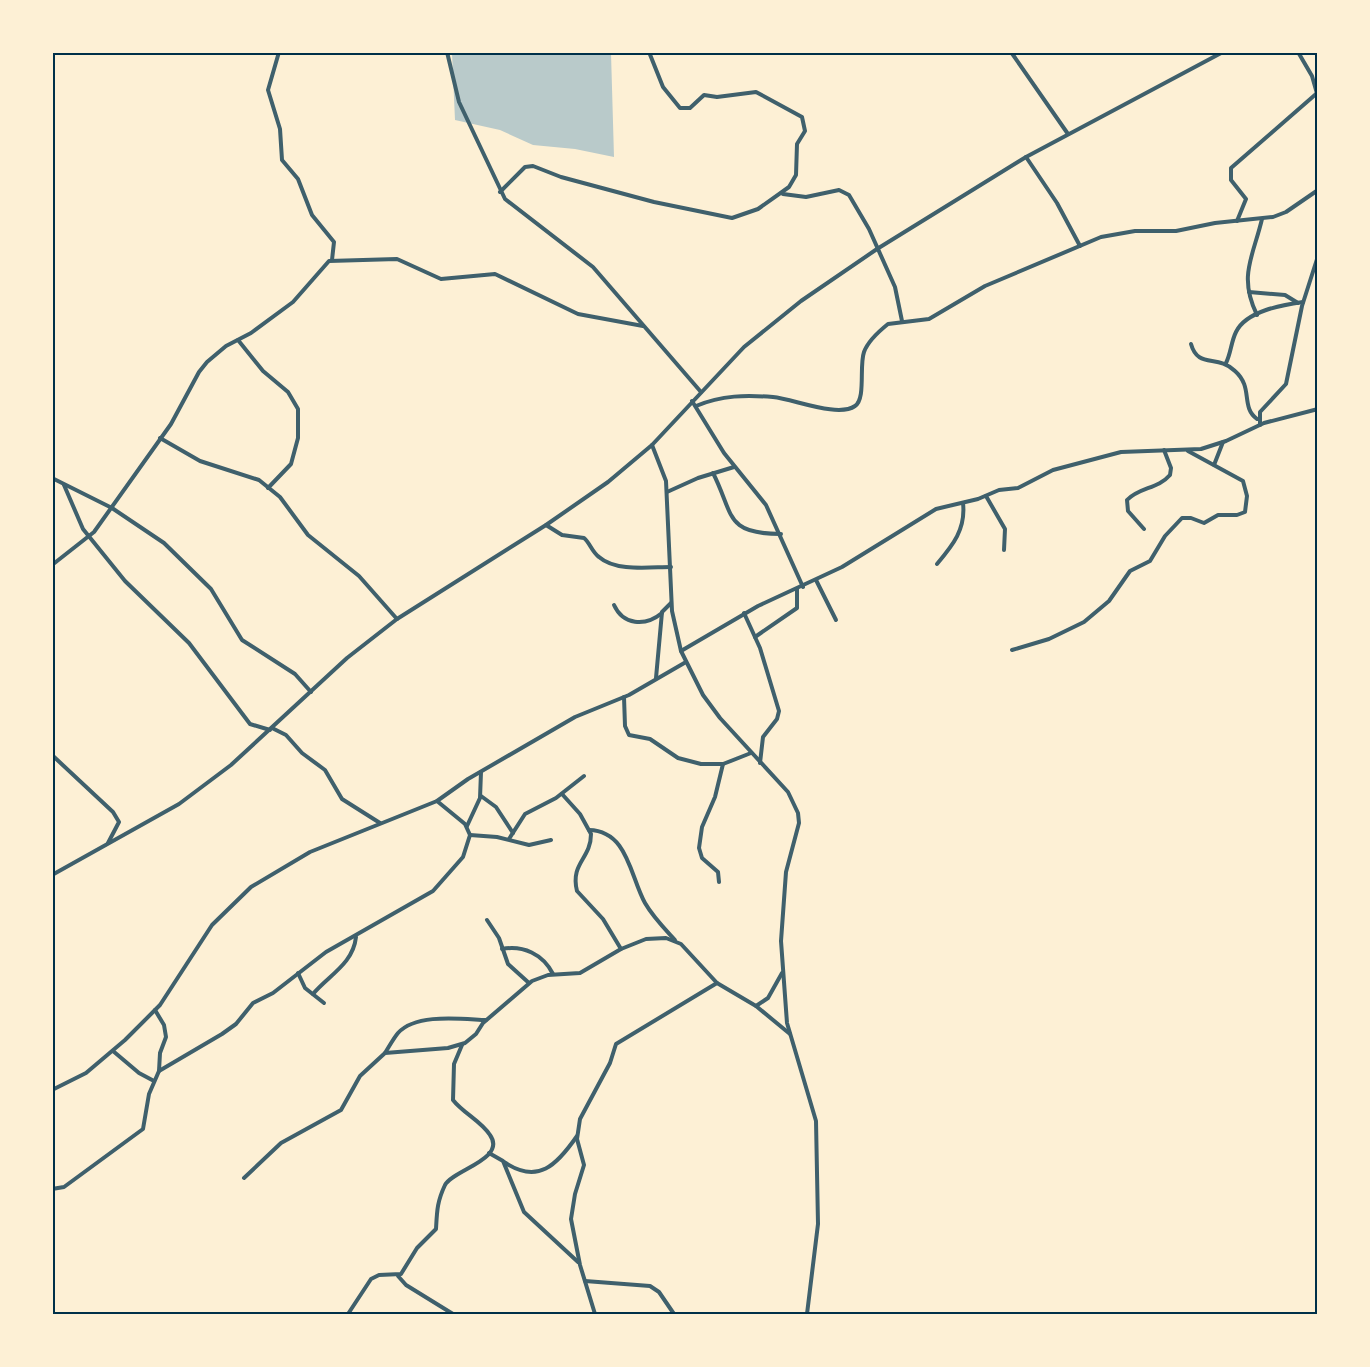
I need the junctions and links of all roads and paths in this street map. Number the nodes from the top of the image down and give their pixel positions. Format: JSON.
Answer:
{"nodes":[{"id":1,"x":279,"y":52,"type":"edge"},
{"id":2,"x":447,"y":52,"type":"edge"},
{"id":3,"x":649,"y":52,"type":"edge"},
{"id":4,"x":1011,"y":52,"type":"edge"},
{"id":5,"x":1223,"y":52,"type":"edge"},
{"id":6,"x":1298,"y":52,"type":"edge"},
{"id":7,"x":1317,"y":96,"type":"edge"},
{"id":8,"x":1068,"y":134,"type":"junction"},
{"id":9,"x":1026,"y":157,"type":"junction"},
{"id":10,"x":789,"y":187,"type":"junction"},
{"id":11,"x":1317,"y":190,"type":"edge"},
{"id":12,"x":500,"y":192,"type":"junction"},
{"id":13,"x":782,"y":194,"type":"junction"},
{"id":14,"x":794,"y":195,"type":"junction"},
{"id":15,"x":1262,"y":219,"type":"junction"},
{"id":16,"x":1237,"y":221,"type":"junction"},
{"id":17,"x":1080,"y":246,"type":"junction"},
{"id":18,"x":877,"y":249,"type":"junction"},
{"id":19,"x":1317,"y":256,"type":"edge"},
{"id":20,"x":332,"y":260,"type":"junction"},
{"id":21,"x":1249,"y":292,"type":"junction"},
{"id":22,"x":1300,"y":303,"type":"junction"},
{"id":23,"x":1257,"y":315,"type":"junction"},
{"id":24,"x":902,"y":321,"type":"junction"},
{"id":25,"x":644,"y":326,"type":"junction"},
{"id":26,"x":238,"y":340,"type":"junction"},
{"id":27,"x":1191,"y":344,"type":"dead end"},
{"id":28,"x":1226,"y":363,"type":"junction"},
{"id":29,"x":701,"y":392,"type":"junction"},
{"id":30,"x":692,"y":401,"type":"junction"},
{"id":31,"x":696,"y":406,"type":"junction"},
{"id":32,"x":1317,"y":409,"type":"edge"},
{"id":33,"x":1258,"y":420,"type":"junction"},
{"id":34,"x":1260,"y":425,"type":"junction"},
{"id":35,"x":160,"y":438,"type":"junction"},
{"id":36,"x":1224,"y":442,"type":"junction"},
{"id":37,"x":652,"y":445,"type":"junction"},
{"id":38,"x":1164,"y":450,"type":"junction"},
{"id":39,"x":1187,"y":450,"type":"junction"},
{"id":40,"x":1214,"y":465,"type":"junction"},
{"id":41,"x":735,"y":467,"type":"junction"},
{"id":42,"x":713,"y":473,"type":"junction"},
{"id":43,"x":54,"y":479,"type":"edge"},
{"id":44,"x":63,"y":485,"type":"junction"},
{"id":45,"x":268,"y":488,"type":"junction"},
{"id":46,"x":667,"y":492,"type":"junction"},
{"id":47,"x":986,"y":496,"type":"junction"},
{"id":48,"x":963,"y":503,"type":"junction"},
{"id":49,"x":112,"y":508,"type":"junction"},
{"id":50,"x":546,"y":525,"type":"junction"},
{"id":51,"x":1144,"y":529,"type":"dead end"},
{"id":52,"x":781,"y":534,"type":"junction"},
{"id":53,"x":89,"y":538,"type":"junction"},
{"id":54,"x":1004,"y":550,"type":"dead end"},
{"id":55,"x":937,"y":564,"type":"dead end"},
{"id":56,"x":52,"y":566,"type":"edge"},
{"id":57,"x":671,"y":567,"type":"junction"},
{"id":58,"x":816,"y":580,"type":"junction"},
{"id":59,"x":803,"y":587,"type":"junction"},
{"id":60,"x":796,"y":589,"type":"junction"},
{"id":61,"x":672,"y":603,"type":"junction"},
{"id":62,"x":614,"y":605,"type":"dead end"},
{"id":63,"x":662,"y":612,"type":"junction"},
{"id":64,"x":744,"y":614,"type":"junction"},
{"id":65,"x":397,"y":619,"type":"junction"},
{"id":66,"x":836,"y":620,"type":"dead end"},
{"id":67,"x":755,"y":637,"type":"junction"},
{"id":68,"x":1012,"y":650,"type":"dead end"},
{"id":69,"x":681,"y":651,"type":"junction"},
{"id":70,"x":686,"y":662,"type":"junction"},
{"id":71,"x":656,"y":679,"type":"junction"},
{"id":72,"x":312,"y":692,"type":"junction"},
{"id":73,"x":624,"y":697,"type":"junction"},
{"id":74,"x":271,"y":729,"type":"junction"},
{"id":75,"x":752,"y":753,"type":"junction"},
{"id":76,"x":52,"y":755,"type":"edge"},
{"id":77,"x":760,"y":763,"type":"junction"},
{"id":78,"x":723,"y":764,"type":"junction"},
{"id":79,"x":481,"y":772,"type":"junction"},
{"id":80,"x":584,"y":776,"type":"dead end"},
{"id":81,"x":562,"y":794,"type":"junction"},
{"id":82,"x":481,"y":796,"type":"junction"},
{"id":83,"x":437,"y":801,"type":"junction"},
{"id":84,"x":380,"y":823,"type":"junction"},
{"id":85,"x":467,"y":826,"type":"junction"},
{"id":86,"x":589,"y":830,"type":"junction"},
{"id":87,"x":513,"y":833,"type":"junction"},
{"id":88,"x":470,"y":835,"type":"junction"},
{"id":89,"x":509,"y":839,"type":"junction"},
{"id":90,"x":551,"y":840,"type":"dead end"},
{"id":91,"x":108,"y":844,"type":"junction"},
{"id":92,"x":52,"y":874,"type":"edge"},
{"id":93,"x":719,"y":882,"type":"dead end"},
{"id":94,"x":487,"y":920,"type":"dead end"},
{"id":95,"x":356,"y":936,"type":"junction"},
{"id":96,"x":675,"y":940,"type":"junction"},
{"id":97,"x":502,"y":949,"type":"junction"},
{"id":98,"x":621,"y":949,"type":"junction"},
{"id":99,"x":782,"y":972,"type":"junction"},
{"id":100,"x":298,"y":973,"type":"junction"},
{"id":101,"x":553,"y":974,"type":"junction"},
{"id":102,"x":529,"y":983,"type":"junction"},
{"id":103,"x":717,"y":983,"type":"junction"},
{"id":104,"x":313,"y":994,"type":"junction"},
{"id":105,"x":324,"y":1004,"type":"dead end"},
{"id":106,"x":756,"y":1006,"type":"junction"},
{"id":107,"x":155,"y":1010,"type":"junction"},
{"id":108,"x":486,"y":1020,"type":"junction"},
{"id":109,"x":790,"y":1035,"type":"junction"},
{"id":110,"x":462,"y":1044,"type":"junction"},
{"id":111,"x":113,"y":1051,"type":"junction"},
{"id":112,"x":385,"y":1053,"type":"junction"},
{"id":113,"x":159,"y":1071,"type":"junction"},
{"id":114,"x":154,"y":1081,"type":"junction"},
{"id":115,"x":52,"y":1084,"type":"edge"},
{"id":116,"x":54,"y":1089,"type":"edge"},
{"id":117,"x":577,"y":1135,"type":"junction"},
{"id":118,"x":489,"y":1153,"type":"junction"},
{"id":119,"x":503,"y":1161,"type":"junction"},
{"id":120,"x":244,"y":1178,"type":"dead end"},
{"id":121,"x":52,"y":1189,"type":"edge"},
{"id":122,"x":580,"y":1265,"type":"junction"},
{"id":123,"x":398,"y":1276,"type":"junction"},
{"id":124,"x":585,"y":1281,"type":"junction"},
{"id":125,"x":348,"y":1314,"type":"edge"},
{"id":126,"x":453,"y":1314,"type":"edge"},
{"id":127,"x":595,"y":1314,"type":"edge"},
{"id":128,"x":674,"y":1314,"type":"edge"},
{"id":129,"x":807,"y":1314,"type":"edge"}],
"edges":[{"from":1,"to":20,"type":"street"},
{"from":2,"to":12,"type":"street"},
{"from":3,"to":10,"type":"street"},
{"from":4,"to":8,"type":"street"},
{"from":5,"to":8,"type":"street"},
{"from":6,"to":7,"type":"street"},
{"from":7,"to":16,"type":"street"},
{"from":8,"to":9,"type":"street"},
{"from":9,"to":17,"type":"street"},
{"from":9,"to":18,"type":"street"},
{"from":10,"to":13,"type":"street"},
{"from":10,"to":14,"type":"street"},
{"from":11,"to":15,"type":"street"},
{"from":12,"to":13,"type":"street"},
{"from":12,"to":25,"type":"street"},
{"from":13,"to":14,"type":"street"},
{"from":14,"to":18,"type":"street"},
{"from":15,"to":16,"type":"street"},
{"from":15,"to":21,"type":"street"},
{"from":16,"to":17,"type":"street"},
{"from":17,"to":24,"type":"street"},
{"from":18,"to":24,"type":"street"},
{"from":18,"to":29,"type":"street"},
{"from":19,"to":22,"type":"street"},
{"from":20,"to":25,"type":"street"},
{"from":20,"to":26,"type":"street"},
{"from":21,"to":22,"type":"street"},
{"from":21,"to":23,"type":"street"},
{"from":22,"to":23,"type":"street"},
{"from":22,"to":33,"type":"street"},
{"from":23,"to":28,"type":"street"},
{"from":24,"to":31,"type":"street"},
{"from":25,"to":29,"type":"street"},
{"from":26,"to":35,"type":"street"},
{"from":26,"to":45,"type":"street"},
{"from":27,"to":28,"type":"street"},
{"from":28,"to":33,"type":"street"},
{"from":29,"to":30,"type":"street"},
{"from":30,"to":31,"type":"street"},
{"from":30,"to":37,"type":"street"},
{"from":31,"to":41,"type":"street"},
{"from":32,"to":34,"type":"street"},
{"from":33,"to":34,"type":"street"},
{"from":34,"to":36,"type":"street"},
{"from":35,"to":45,"type":"street"},
{"from":35,"to":49,"type":"street"},
{"from":36,"to":39,"type":"street"},
{"from":36,"to":40,"type":"street"},
{"from":37,"to":46,"type":"street"},
{"from":37,"to":50,"type":"street"},
{"from":38,"to":39,"type":"street"},
{"from":38,"to":47,"type":"street"},
{"from":38,"to":51,"type":"street"},
{"from":39,"to":40,"type":"street"},
{"from":40,"to":68,"type":"street"},
{"from":41,"to":42,"type":"street"},
{"from":41,"to":52,"type":"street"},
{"from":42,"to":46,"type":"street"},
{"from":42,"to":52,"type":"street"},
{"from":43,"to":44,"type":"street"},
{"from":44,"to":49,"type":"street"},
{"from":44,"to":53,"type":"street"},
{"from":45,"to":65,"type":"street"},
{"from":46,"to":57,"type":"street"},
{"from":47,"to":48,"type":"street"},
{"from":47,"to":54,"type":"street"},
{"from":48,"to":55,"type":"street"},
{"from":48,"to":58,"type":"street"},
{"from":49,"to":53,"type":"street"},
{"from":49,"to":72,"type":"street"},
{"from":50,"to":57,"type":"street"},
{"from":50,"to":65,"type":"street"},
{"from":52,"to":59,"type":"street"},
{"from":53,"to":56,"type":"street"},
{"from":53,"to":74,"type":"street"},
{"from":57,"to":61,"type":"street"},
{"from":58,"to":59,"type":"street"},
{"from":58,"to":66,"type":"street"},
{"from":59,"to":60,"type":"street"},
{"from":60,"to":64,"type":"street"},
{"from":60,"to":67,"type":"street"},
{"from":61,"to":63,"type":"street"},
{"from":61,"to":69,"type":"street"},
{"from":62,"to":63,"type":"street"},
{"from":63,"to":71,"type":"street"},
{"from":64,"to":67,"type":"street"},
{"from":64,"to":69,"type":"street"},
{"from":65,"to":72,"type":"street"},
{"from":67,"to":77,"type":"street"},
{"from":69,"to":70,"type":"street"},
{"from":70,"to":71,"type":"street"},
{"from":70,"to":75,"type":"street"},
{"from":71,"to":73,"type":"street"},
{"from":72,"to":74,"type":"street"},
{"from":73,"to":78,"type":"street"},
{"from":73,"to":79,"type":"street"},
{"from":74,"to":84,"type":"street"},
{"from":74,"to":91,"type":"street"},
{"from":75,"to":77,"type":"street"},
{"from":75,"to":78,"type":"street"},
{"from":76,"to":91,"type":"street"},
{"from":77,"to":99,"type":"street"},
{"from":78,"to":93,"type":"street"},
{"from":79,"to":82,"type":"street"},
{"from":79,"to":83,"type":"street"},
{"from":80,"to":81,"type":"street"},
{"from":81,"to":86,"type":"street"},
{"from":81,"to":87,"type":"street"},
{"from":82,"to":85,"type":"street"},
{"from":82,"to":87,"type":"street"},
{"from":83,"to":84,"type":"street"},
{"from":83,"to":85,"type":"street"},
{"from":84,"to":107,"type":"street"},
{"from":85,"to":88,"type":"street"},
{"from":86,"to":96,"type":"street"},
{"from":86,"to":98,"type":"street"},
{"from":87,"to":89,"type":"street"},
{"from":88,"to":89,"type":"street"},
{"from":88,"to":95,"type":"street"},
{"from":89,"to":90,"type":"street"},
{"from":91,"to":92,"type":"street"},
{"from":94,"to":97,"type":"street"},
{"from":95,"to":100,"type":"street"},
{"from":95,"to":104,"type":"street"},
{"from":96,"to":98,"type":"street"},
{"from":96,"to":103,"type":"street"},
{"from":97,"to":101,"type":"street"},
{"from":97,"to":102,"type":"street"},
{"from":98,"to":101,"type":"street"},
{"from":99,"to":106,"type":"street"},
{"from":99,"to":109,"type":"street"},
{"from":100,"to":104,"type":"street"},
{"from":100,"to":113,"type":"street"},
{"from":101,"to":102,"type":"street"},
{"from":102,"to":108,"type":"street"},
{"from":103,"to":106,"type":"street"},
{"from":103,"to":117,"type":"street"},
{"from":104,"to":105,"type":"street"},
{"from":106,"to":109,"type":"street"},
{"from":107,"to":111,"type":"street"},
{"from":107,"to":113,"type":"street"},
{"from":108,"to":110,"type":"street"},
{"from":108,"to":112,"type":"street"},
{"from":109,"to":129,"type":"street"},
{"from":110,"to":112,"type":"street"},
{"from":110,"to":118,"type":"street"},
{"from":111,"to":114,"type":"street"},
{"from":111,"to":116,"type":"street"},
{"from":112,"to":120,"type":"street"},
{"from":113,"to":114,"type":"street"},
{"from":114,"to":121,"type":"street"},
{"from":115,"to":116,"type":"street"},
{"from":117,"to":119,"type":"street"},
{"from":117,"to":122,"type":"street"},
{"from":118,"to":119,"type":"street"},
{"from":118,"to":123,"type":"street"},
{"from":119,"to":122,"type":"street"},
{"from":122,"to":124,"type":"street"},
{"from":123,"to":125,"type":"street"},
{"from":123,"to":126,"type":"street"},
{"from":124,"to":127,"type":"street"},
{"from":124,"to":128,"type":"street"}]}
